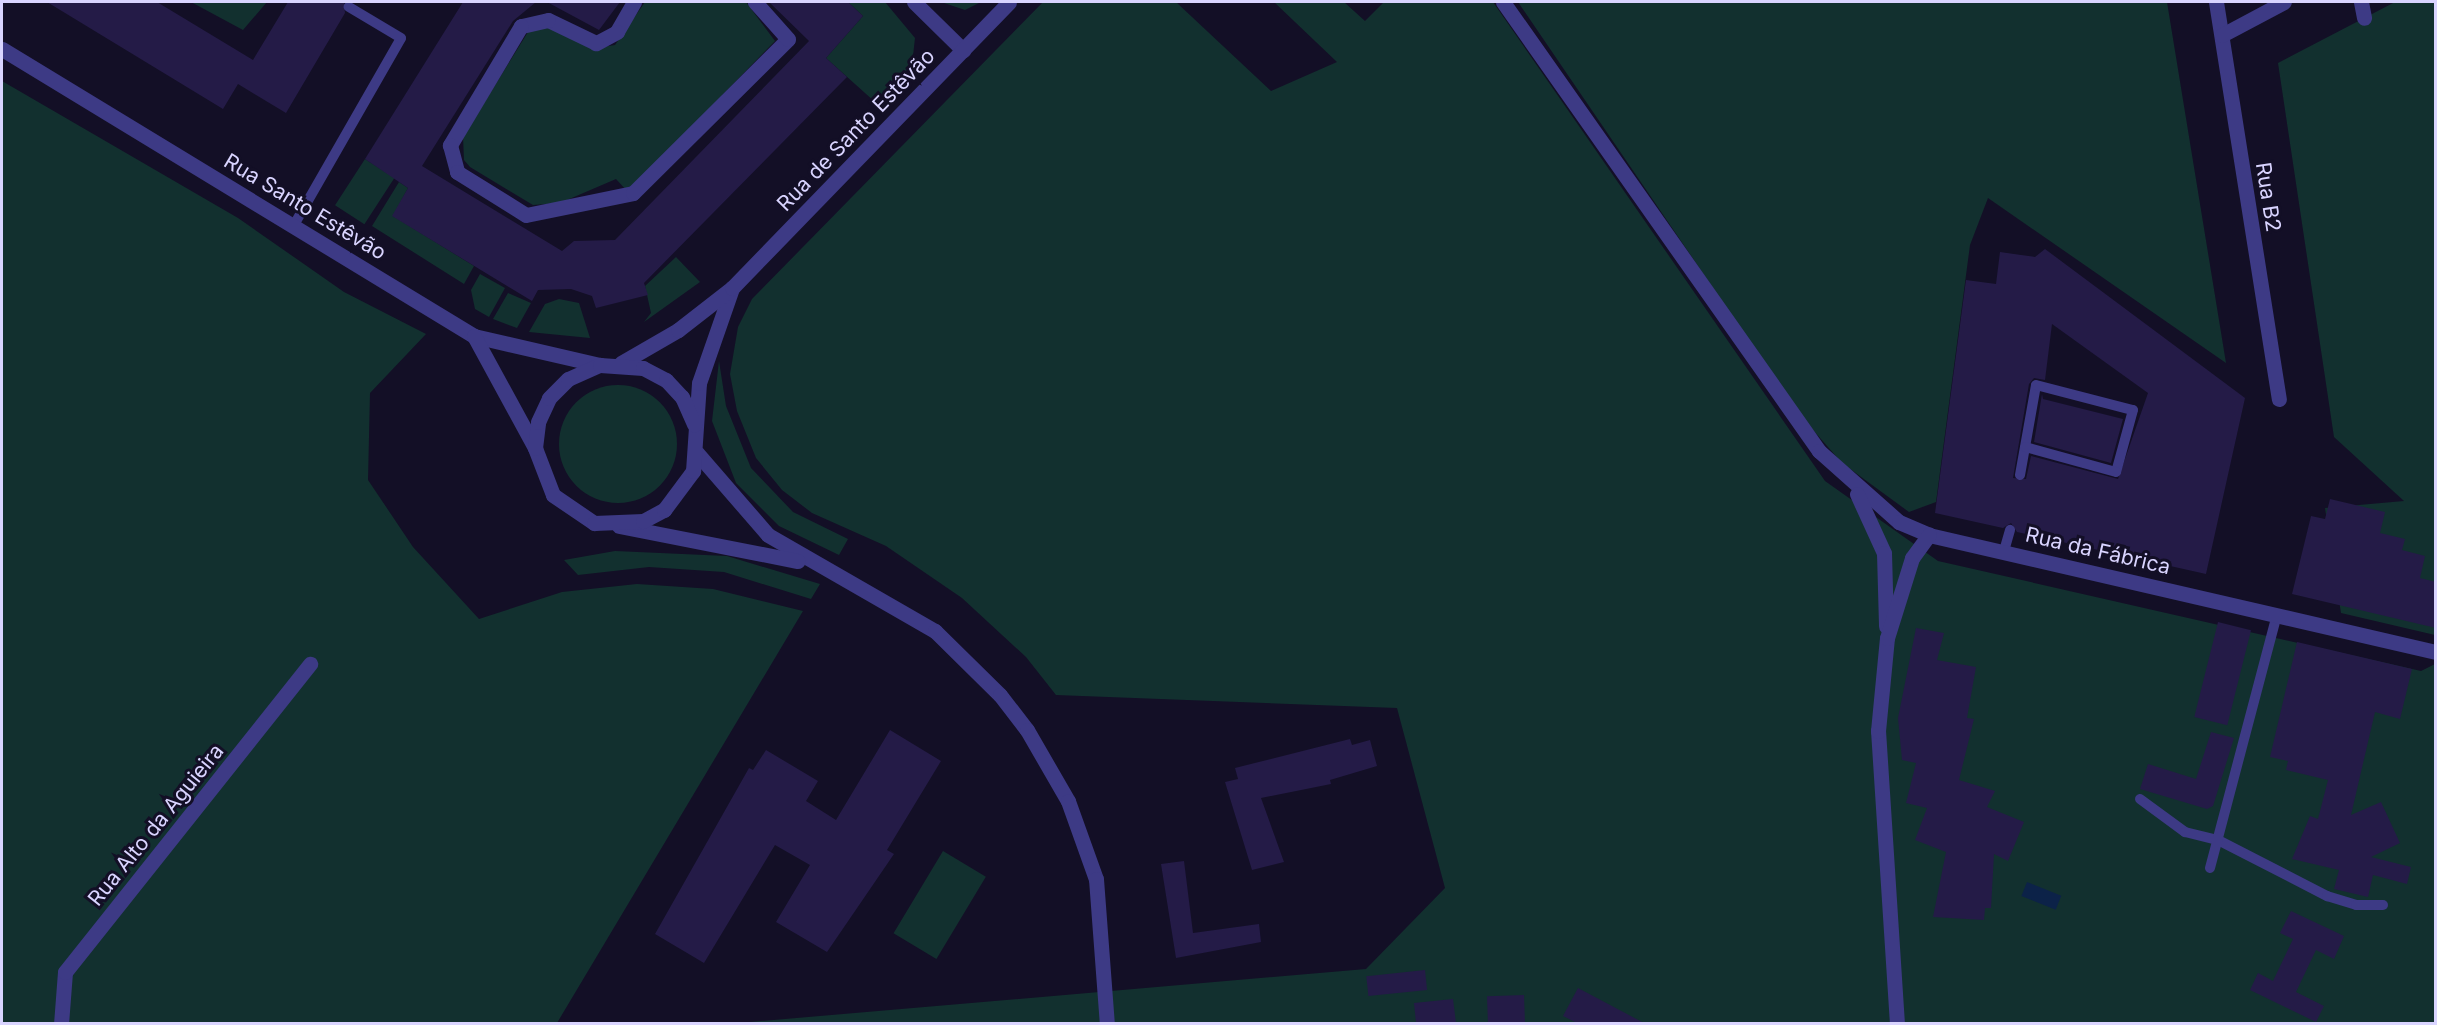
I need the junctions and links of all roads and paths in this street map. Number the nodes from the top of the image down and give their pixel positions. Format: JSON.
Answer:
{"nodes":[{"id":1,"x":634,"y":2,"type":"edge"},
{"id":2,"x":755,"y":2,"type":"edge"},
{"id":3,"x":914,"y":2,"type":"edge"},
{"id":4,"x":1009,"y":2,"type":"edge"},
{"id":5,"x":1503,"y":2,"type":"edge"},
{"id":6,"x":2216,"y":2,"type":"edge"},
{"id":7,"x":2284,"y":2,"type":"edge"},
{"id":8,"x":2361,"y":2,"type":"edge"},
{"id":9,"x":349,"y":7,"type":"dead end"},
{"id":10,"x":2364,"y":18,"type":"dead end"},
{"id":11,"x":2222,"y":35,"type":"junction"},
{"id":12,"x":2,"y":49,"type":"edge"},
{"id":13,"x":963,"y":50,"type":"junction"},
{"id":14,"x":294,"y":225,"type":"junction"},
{"id":15,"x":732,"y":288,"type":"junction"},
{"id":16,"x":474,"y":336,"type":"junction"},
{"id":17,"x":621,"y":363,"type":"junction"},
{"id":18,"x":600,"y":365,"type":"junction"},
{"id":19,"x":2278,"y":399,"type":"dead end"},
{"id":20,"x":696,"y":433,"type":"junction"},
{"id":21,"x":2025,"y":447,"type":"junction"},
{"id":22,"x":535,"y":448,"type":"junction"},
{"id":23,"x":697,"y":453,"type":"junction"},
{"id":24,"x":2020,"y":475,"type":"dead end"},
{"id":25,"x":1847,"y":480,"type":"junction"},
{"id":26,"x":618,"y":526,"type":"junction"},
{"id":27,"x":2010,"y":530,"type":"dead end"},
{"id":28,"x":1929,"y":535,"type":"junction"},
{"id":29,"x":2004,"y":551,"type":"junction"},
{"id":30,"x":841,"y":575,"type":"junction"},
{"id":31,"x":2277,"y":614,"type":"junction"},
{"id":32,"x":1887,"y":638,"type":"junction"},
{"id":33,"x":2436,"y":652,"type":"edge"},
{"id":34,"x":310,"y":664,"type":"dead end"},
{"id":35,"x":2140,"y":800,"type":"dead end"},
{"id":36,"x":2218,"y":840,"type":"junction"},
{"id":37,"x":2210,"y":868,"type":"dead end"},
{"id":38,"x":2383,"y":905,"type":"dead end"},
{"id":39,"x":61,"y":1023,"type":"edge"},
{"id":40,"x":1107,"y":1023,"type":"edge"},
{"id":41,"x":1897,"y":1023,"type":"edge"}],
"edges":[{"from":1,"to":2,"type":"street"},
{"from":3,"to":13,"type":"street"},
{"from":4,"to":13,"type":"street","name":"Rua de Santo Estêvão"},
{"from":5,"to":25,"type":"street","name":"Rua da Fábrica"},
{"from":6,"to":11,"type":"street","name":"Rua B2"},
{"from":7,"to":11,"type":"street"},
{"from":8,"to":10,"type":"street"},
{"from":9,"to":14,"type":"lane"},
{"from":11,"to":19,"type":"street","name":"Rua B2"},
{"from":12,"to":14,"type":"street","name":"Rua Santo Estêvão"},
{"from":13,"to":15,"type":"street","name":"Rua de Santo Estêvão"},
{"from":14,"to":16,"type":"street","name":"Rua Santo Estêvão"},
{"from":15,"to":17,"type":"street"},
{"from":15,"to":20,"type":"street"},
{"from":16,"to":18,"type":"street","name":"Rua Santo Estêvão"},
{"from":16,"to":22,"type":"street"},
{"from":17,"to":18,"type":"street"},
{"from":17,"to":20,"type":"street"},
{"from":18,"to":22,"type":"street"},
{"from":20,"to":23,"type":"street"},
{"from":21,"to":21,"type":"lane"},
{"from":21,"to":24,"type":"lane"},
{"from":22,"to":26,"type":"street"},
{"from":23,"to":26,"type":"street"},
{"from":23,"to":30,"type":"street"},
{"from":25,"to":28,"type":"street","name":"Rua da Fábrica"},
{"from":25,"to":32,"type":"street"},
{"from":26,"to":30,"type":"street"},
{"from":27,"to":29,"type":"lane"},
{"from":28,"to":29,"type":"street","name":"Rua da Fábrica"},
{"from":28,"to":32,"type":"street"},
{"from":29,"to":31,"type":"street","name":"Rua da Fábrica"},
{"from":30,"to":40,"type":"street"},
{"from":31,"to":33,"type":"street","name":"Rua da Fábrica"},
{"from":31,"to":36,"type":"lane"},
{"from":32,"to":41,"type":"street"},
{"from":34,"to":39,"type":"street","name":"Rua Alto da Aguieira"},
{"from":35,"to":36,"type":"lane"},
{"from":36,"to":37,"type":"lane"},
{"from":36,"to":38,"type":"lane"}]}
